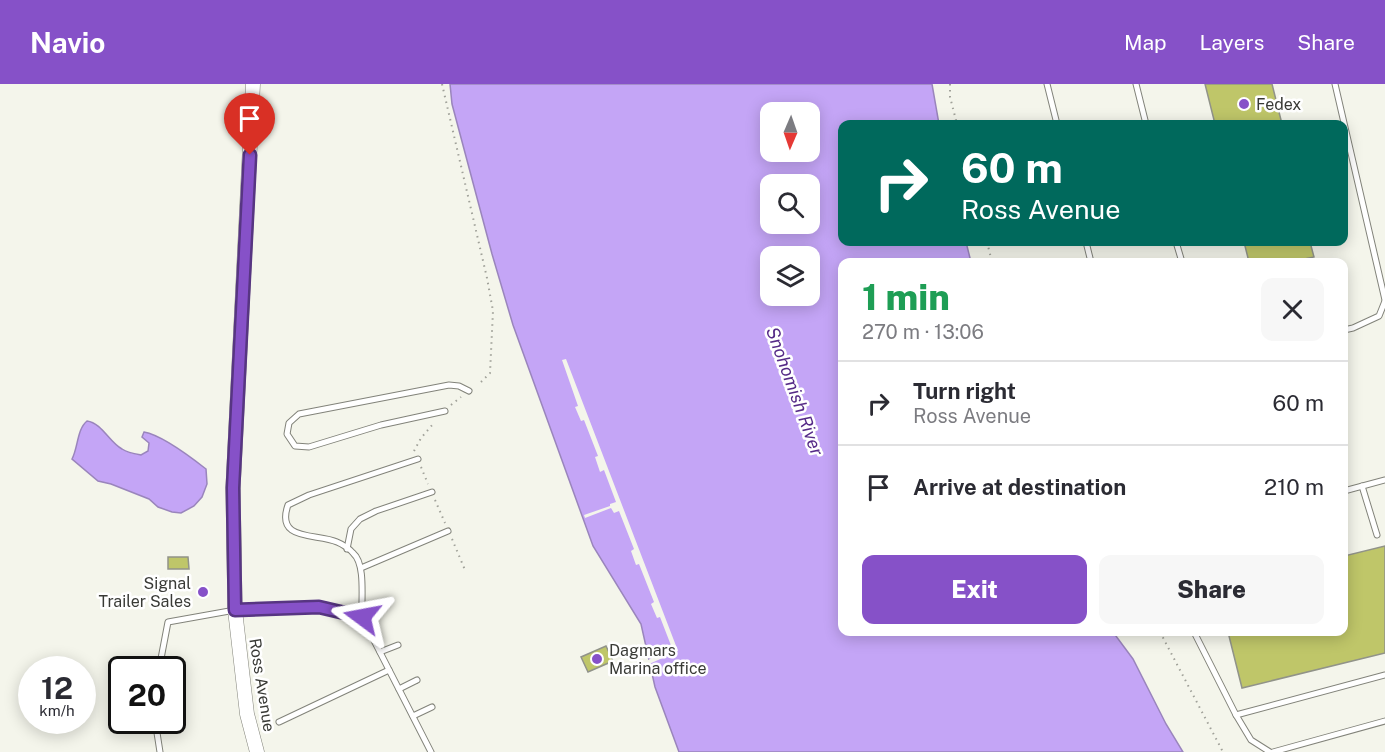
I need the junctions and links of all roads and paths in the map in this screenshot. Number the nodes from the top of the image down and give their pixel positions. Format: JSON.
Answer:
{"nodes":[{"id":1,"x":254,"y":84,"type":"edge"},
{"id":2,"x":442,"y":84,"type":"edge"},
{"id":3,"x":950,"y":84,"type":"edge"},
{"id":4,"x":1047,"y":84,"type":"edge"},
{"id":5,"x":1136,"y":84,"type":"edge"},
{"id":6,"x":1335,"y":84,"type":"edge"},
{"id":7,"x":956,"y":120,"type":"edge"},
{"id":8,"x":1056,"y":120,"type":"edge"},
{"id":9,"x":1145,"y":120,"type":"edge"},
{"id":10,"x":1343,"y":120,"type":"edge"},
{"id":11,"x":1348,"y":140,"type":"edge"},
{"id":12,"x":1385,"y":300,"type":"edge"},
{"id":13,"x":1348,"y":329,"type":"edge"},
{"id":14,"x":469,"y":391,"type":"junction"},
{"id":15,"x":445,"y":411,"type":"junction"},
{"id":16,"x":418,"y":459,"type":"junction"},
{"id":17,"x":1385,"y":480,"type":"edge"},
{"id":18,"x":1362,"y":486,"type":"junction"},
{"id":19,"x":1348,"y":490,"type":"edge"},
{"id":20,"x":432,"y":492,"type":"junction"},
{"id":21,"x":448,"y":531,"type":"junction"},
{"id":22,"x":1377,"y":535,"type":"dead end"},
{"id":23,"x":347,"y":549,"type":"junction"},
{"id":24,"x":361,"y":568,"type":"junction"},
{"id":25,"x":465,"y":570,"type":"dead end"},
{"id":26,"x":382,"y":608,"type":"dead end"},
{"id":27,"x":235,"y":610,"type":"junction"},
{"id":28,"x":362,"y":617,"type":"junction"},
{"id":29,"x":1162,"y":636,"type":"edge"},
{"id":30,"x":1196,"y":636,"type":"edge"},
{"id":31,"x":398,"y":645,"type":"dead end"},
{"id":32,"x":380,"y":652,"type":"junction"},
{"id":33,"x":161,"y":656,"type":"edge"},
{"id":34,"x":389,"y":670,"type":"junction"},
{"id":35,"x":1385,"y":675,"type":"edge"},
{"id":36,"x":417,"y":680,"type":"dead end"},
{"id":37,"x":399,"y":690,"type":"junction"},
{"id":38,"x":432,"y":707,"type":"dead end"},
{"id":39,"x":1236,"y":715,"type":"junction"},
{"id":40,"x":413,"y":716,"type":"junction"},
{"id":41,"x":1385,"y":721,"type":"edge"},
{"id":42,"x":279,"y":722,"type":"dead end"},
{"id":43,"x":157,"y":734,"type":"edge"},
{"id":44,"x":160,"y":752,"type":"edge"},
{"id":45,"x":257,"y":752,"type":"edge"},
{"id":46,"x":431,"y":752,"type":"edge"},
{"id":47,"x":1223,"y":752,"type":"edge"},
{"id":48,"x":1271,"y":752,"type":"edge"}],
"edges":[{"from":1,"to":27,"type":"street","name":"Ross Avenue"},
{"from":2,"to":14,"type":"path"},
{"from":3,"to":7,"type":"path"},
{"from":4,"to":8,"type":"lane"},
{"from":5,"to":9,"type":"lane"},
{"from":6,"to":10,"type":"lane"},
{"from":11,"to":12,"type":"lane"},
{"from":12,"to":13,"type":"lane"},
{"from":14,"to":15,"type":"path"},
{"from":14,"to":15,"type":"lane"},
{"from":15,"to":16,"type":"path"},
{"from":16,"to":20,"type":"path"},
{"from":16,"to":23,"type":"lane"},
{"from":17,"to":18,"type":"lane"},
{"from":18,"to":19,"type":"lane"},
{"from":18,"to":22,"type":"lane"},
{"from":20,"to":21,"type":"path"},
{"from":20,"to":23,"type":"lane"},
{"from":21,"to":24,"type":"lane"},
{"from":21,"to":25,"type":"path"},
{"from":23,"to":24,"type":"lane"},
{"from":24,"to":28,"type":"lane"},
{"from":26,"to":28,"type":"lane"},
{"from":27,"to":28,"type":"lane"},
{"from":27,"to":33,"type":"lane"},
{"from":27,"to":45,"type":"street","name":"Ross Avenue"},
{"from":28,"to":32,"type":"lane"},
{"from":29,"to":47,"type":"path"},
{"from":30,"to":39,"type":"lane"},
{"from":31,"to":32,"type":"lane"},
{"from":32,"to":34,"type":"lane"},
{"from":34,"to":37,"type":"lane"},
{"from":34,"to":42,"type":"lane"},
{"from":35,"to":39,"type":"lane"},
{"from":36,"to":37,"type":"lane"},
{"from":37,"to":40,"type":"lane"},
{"from":38,"to":40,"type":"lane"},
{"from":39,"to":48,"type":"lane"},
{"from":40,"to":46,"type":"lane"},
{"from":41,"to":48,"type":"lane"},
{"from":43,"to":44,"type":"lane"}]}
